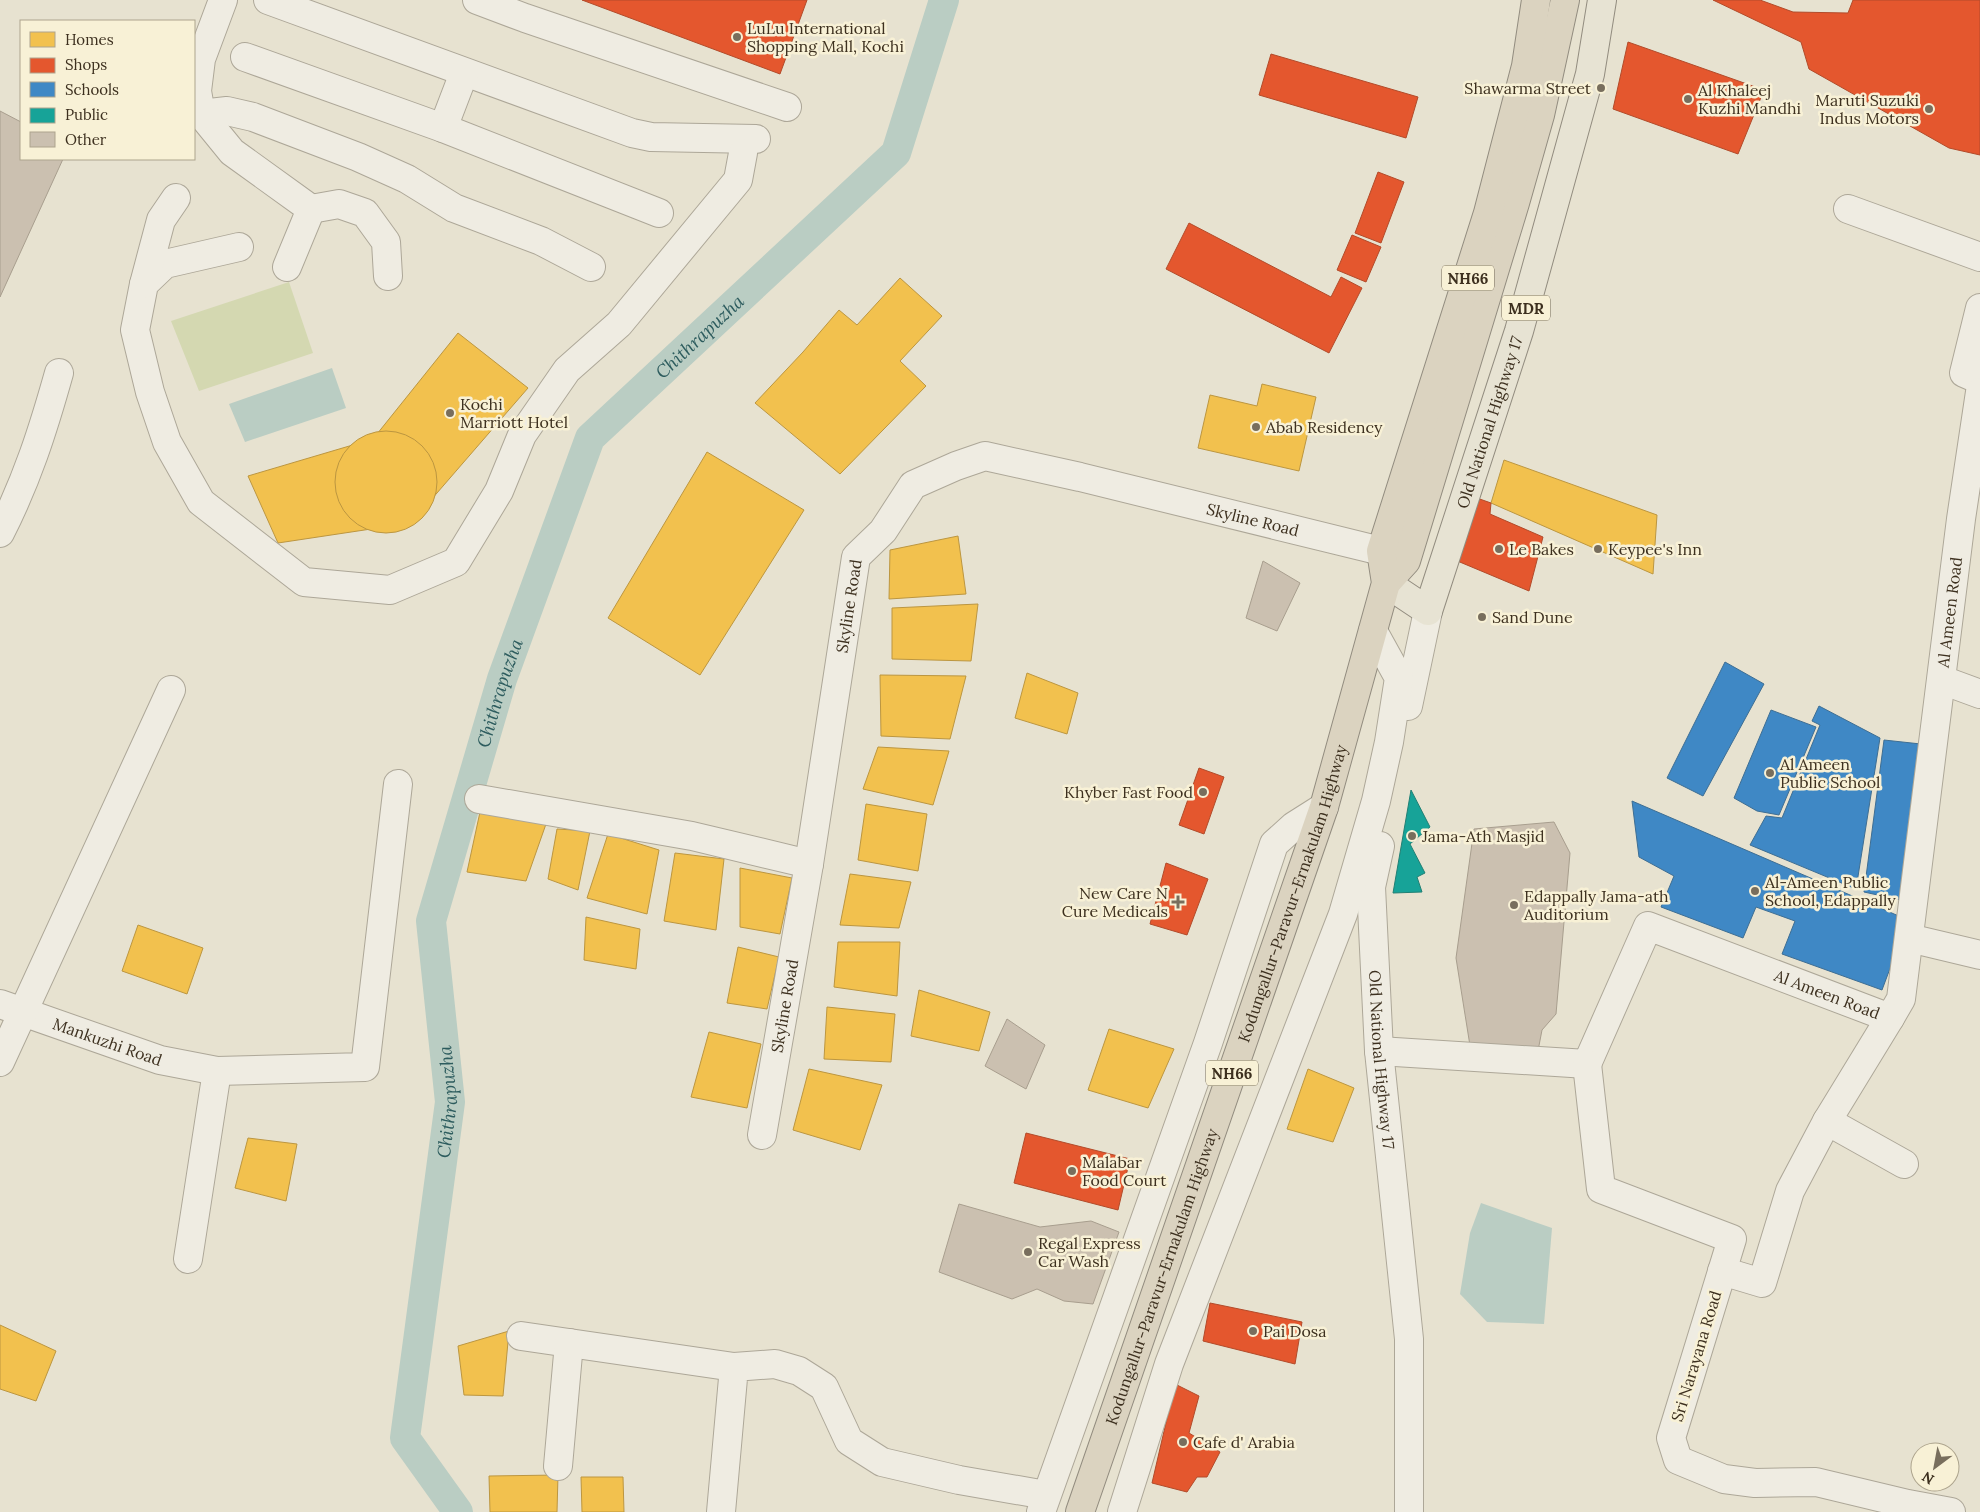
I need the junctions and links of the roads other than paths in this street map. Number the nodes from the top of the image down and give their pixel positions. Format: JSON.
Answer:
{"nodes":[{"id":1,"x":223,"y":0,"type":"edge"},
{"id":2,"x":268,"y":0,"type":"edge"},
{"id":3,"x":477,"y":0,"type":"edge"},
{"id":4,"x":1536,"y":0,"type":"edge"},
{"id":5,"x":1565,"y":0,"type":"edge"},
{"id":6,"x":1602,"y":0,"type":"edge"},
{"id":7,"x":245,"y":57,"type":"dead end"},
{"id":8,"x":464,"y":74,"type":"junction"},
{"id":9,"x":787,"y":107,"type":"dead end"},
{"id":10,"x":201,"y":114,"type":"junction"},
{"id":11,"x":443,"y":128,"type":"junction"},
{"id":12,"x":176,"y":198,"type":"dead end"},
{"id":13,"x":1848,"y":208,"type":"dead end"},
{"id":14,"x":310,"y":209,"type":"junction"},
{"id":15,"x":659,"y":213,"type":"dead end"},
{"id":16,"x":239,"y":247,"type":"dead end"},
{"id":17,"x":1980,"y":257,"type":"edge"},
{"id":18,"x":287,"y":267,"type":"dead end"},
{"id":19,"x":591,"y":267,"type":"dead end"},
{"id":20,"x":388,"y":276,"type":"dead end"},
{"id":21,"x":144,"y":284,"type":"junction"},
{"id":22,"x":1980,"y":308,"type":"edge"},
{"id":23,"x":59,"y":373,"type":"dead end"},
{"id":24,"x":1980,"y":380,"type":"edge"},
{"id":25,"x":1980,"y":392,"type":"edge"},
{"id":26,"x":10,"y":490,"type":"edge"},
{"id":27,"x":0,"y":533,"type":"edge"},
{"id":28,"x":1381,"y":551,"type":"junction"},
{"id":29,"x":1386,"y":584,"type":"junction"},
{"id":30,"x":1428,"y":611,"type":"junction"},
{"id":31,"x":1373,"y":632,"type":"junction"},
{"id":32,"x":1942,"y":680,"type":"junction"},
{"id":33,"x":171,"y":690,"type":"dead end"},
{"id":34,"x":1980,"y":694,"type":"edge"},
{"id":35,"x":398,"y":784,"type":"dead end"},
{"id":36,"x":479,"y":799,"type":"dead end"},
{"id":37,"x":1324,"y":807,"type":"junction"},
{"id":38,"x":809,"y":864,"type":"junction"},
{"id":39,"x":1909,"y":938,"type":"junction"},
{"id":40,"x":1980,"y":955,"type":"edge"},
{"id":41,"x":11,"y":1008,"type":"edge"},
{"id":42,"x":1890,"y":1018,"type":"junction"},
{"id":43,"x":1379,"y":1051,"type":"junction"},
{"id":44,"x":0,"y":1062,"type":"edge"},
{"id":45,"x":1587,"y":1064,"type":"junction"},
{"id":46,"x":218,"y":1072,"type":"junction"},
{"id":47,"x":1828,"y":1121,"type":"junction"},
{"id":48,"x":762,"y":1135,"type":"dead end"},
{"id":49,"x":1904,"y":1164,"type":"dead end"},
{"id":50,"x":188,"y":1259,"type":"dead end"},
{"id":51,"x":1722,"y":1271,"type":"junction"},
{"id":52,"x":521,"y":1336,"type":"dead end"},
{"id":53,"x":569,"y":1343,"type":"junction"},
{"id":54,"x":734,"y":1367,"type":"junction"},
{"id":55,"x":558,"y":1466,"type":"dead end"},
{"id":56,"x":1043,"y":1504,"type":"edge"},
{"id":57,"x":721,"y":1512,"type":"edge"},
{"id":58,"x":1080,"y":1512,"type":"edge"},
{"id":59,"x":1122,"y":1512,"type":"edge"},
{"id":60,"x":1409,"y":1512,"type":"edge"},
{"id":61,"x":1951,"y":1512,"type":"edge"}],
"edges":[{"from":1,"to":10,"type":"street"},
{"from":2,"to":8,"type":"street"},
{"from":3,"to":9,"type":"street"},
{"from":4,"to":28,"type":"highway","name":"Kodungallur-Paravur-Ernakulam Highway","number":"NH66"},
{"from":5,"to":29,"type":"highway","name":"Kodungallur-Paravur-Ernakulam Highway","number":"NH66"},
{"from":6,"to":30,"type":"main road","name":"Old National Highway 17","number":"MDR"},
{"from":7,"to":11,"type":"street"},
{"from":8,"to":11,"type":"street"},
{"from":8,"to":21,"type":"street"},
{"from":10,"to":14,"type":"street"},
{"from":10,"to":19,"type":"street"},
{"from":11,"to":15,"type":"street"},
{"from":12,"to":21,"type":"street"},
{"from":13,"to":17,"type":"street"},
{"from":14,"to":18,"type":"street"},
{"from":14,"to":20,"type":"street"},
{"from":16,"to":21,"type":"street"},
{"from":22,"to":24,"type":"street"},
{"from":23,"to":26,"type":"street"},
{"from":25,"to":32,"type":"street","name":"Al Ameen Road"},
{"from":26,"to":27,"type":"street"},
{"from":28,"to":29,"type":"highway","name":"Kodungallur-Paravur-Ernakulam Highway","number":"NH66"},
{"from":28,"to":38,"type":"street","name":"Skyline Road"},
{"from":29,"to":30,"type":"main road"},
{"from":29,"to":31,"type":"highway","name":"Kodungallur-Paravur-Ernakulam Highway","number":"NH66"},
{"from":30,"to":43,"type":"street","name":"Old National Highway 17"},
{"from":31,"to":37,"type":"highway","name":"Kodungallur-Paravur-Ernakulam Highway","number":"NH66"},
{"from":31,"to":59,"type":"street"},
{"from":32,"to":34,"type":"street"},
{"from":32,"to":39,"type":"street","name":"Al Ameen Road"},
{"from":33,"to":41,"type":"street"},
{"from":35,"to":46,"type":"street","name":"Mankuzhi Road"},
{"from":36,"to":38,"type":"street"},
{"from":37,"to":56,"type":"street"},
{"from":37,"to":58,"type":"highway","name":"Kodungallur-Paravur-Ernakulam Highway","number":"NH66"},
{"from":38,"to":48,"type":"street","name":"Skyline Road"},
{"from":39,"to":40,"type":"street"},
{"from":39,"to":42,"type":"street","name":"Al Ameen Road"},
{"from":41,"to":44,"type":"street"},
{"from":41,"to":46,"type":"street","name":"Mankuzhi Road"},
{"from":42,"to":45,"type":"street","name":"Al Ameen Road"},
{"from":42,"to":47,"type":"street"},
{"from":43,"to":45,"type":"street"},
{"from":43,"to":60,"type":"street","name":"Old National Highway 17"},
{"from":45,"to":51,"type":"street","name":"Sri Narayana Road"},
{"from":46,"to":50,"type":"street"},
{"from":47,"to":49,"type":"street"},
{"from":47,"to":51,"type":"street"},
{"from":51,"to":61,"type":"street","name":"Sri Narayana Road"},
{"from":52,"to":53,"type":"street"},
{"from":53,"to":54,"type":"street"},
{"from":53,"to":55,"type":"street"},
{"from":54,"to":56,"type":"street"},
{"from":54,"to":57,"type":"street"}]}
